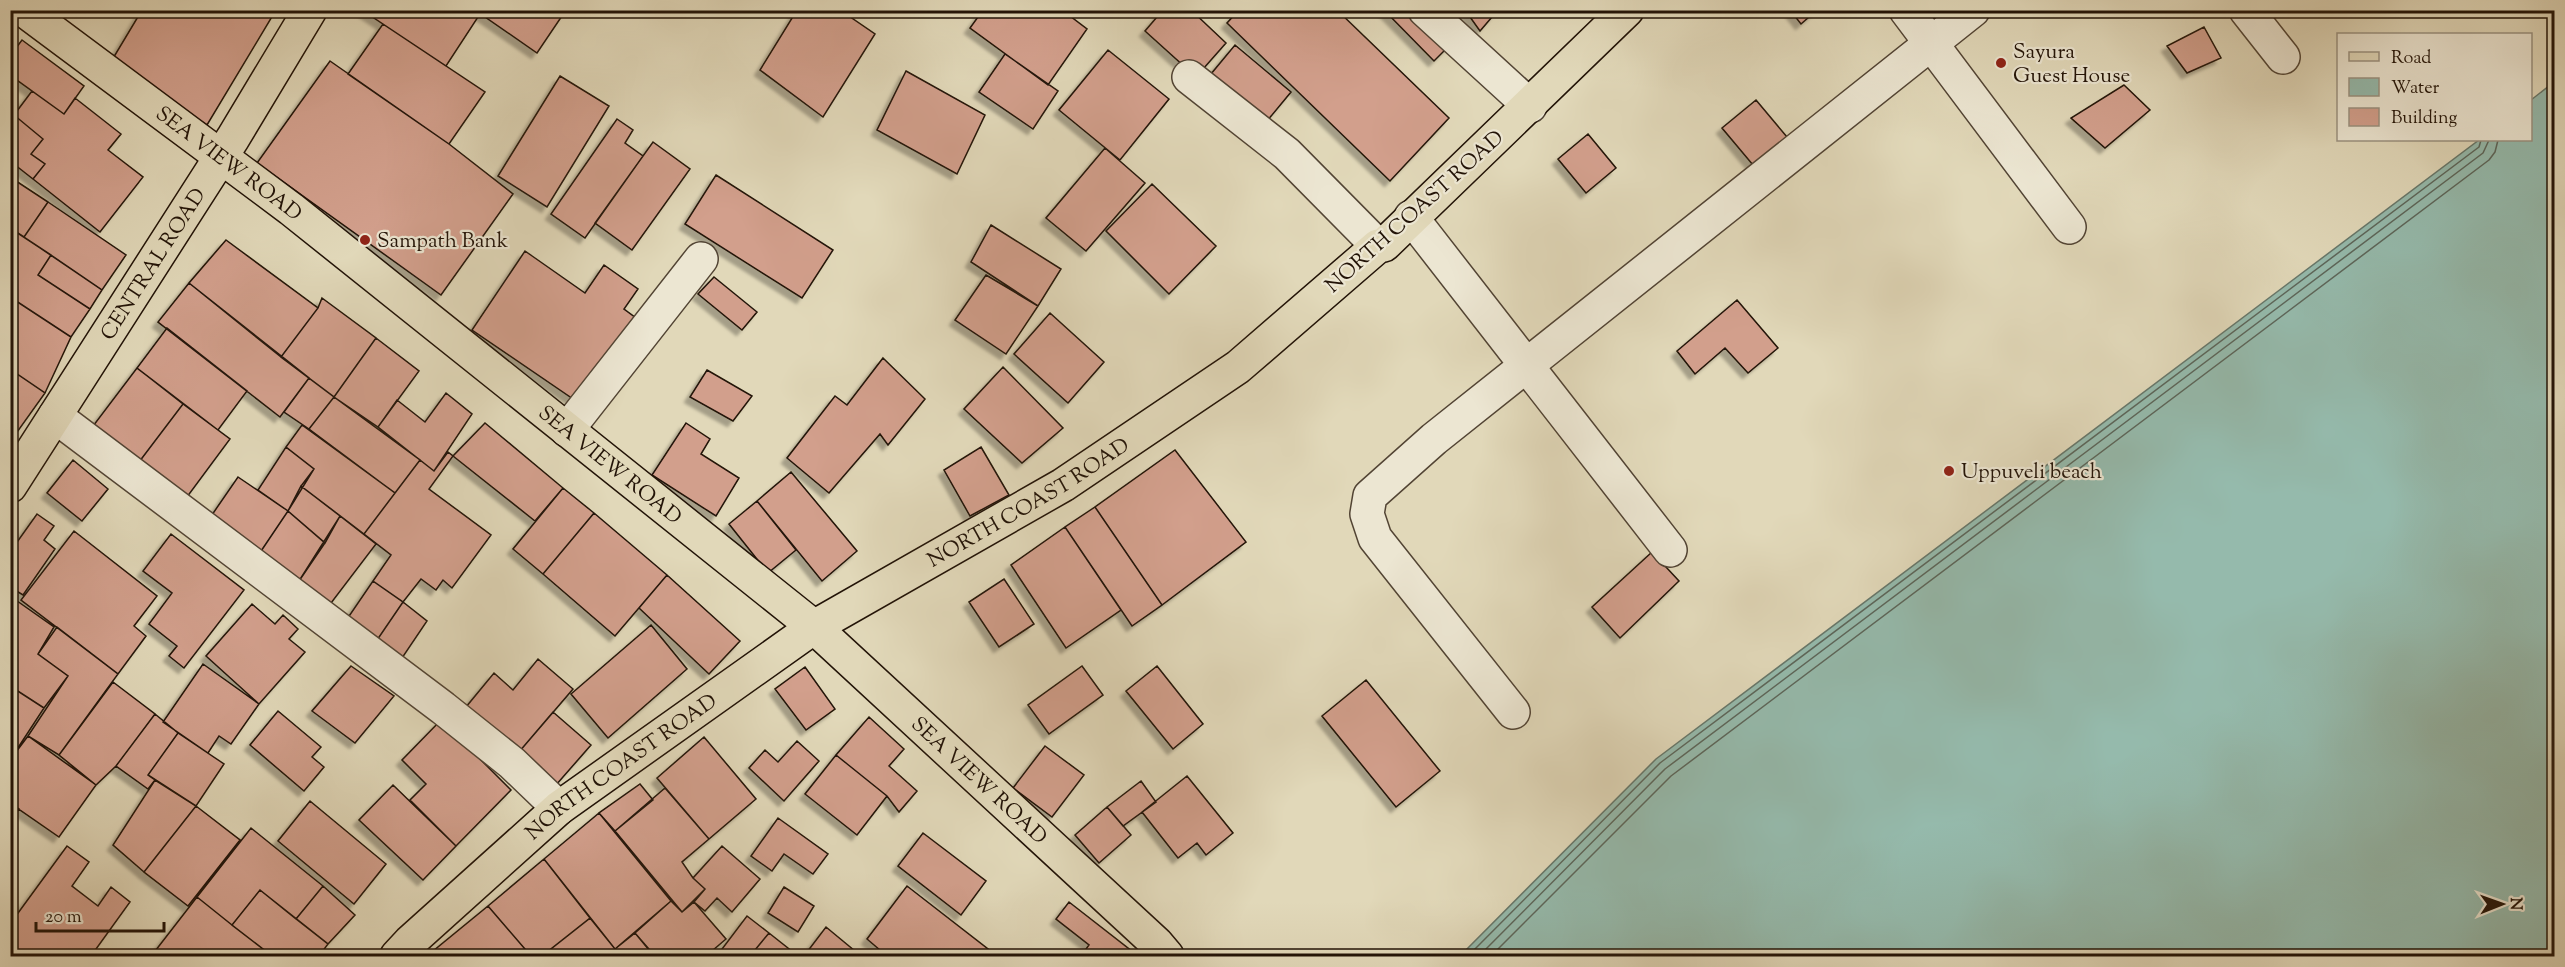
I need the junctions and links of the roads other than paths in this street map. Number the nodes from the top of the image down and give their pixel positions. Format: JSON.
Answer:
{"nodes":[{"id":1,"x":24,"y":10,"type":"edge"},
{"id":2,"x":310,"y":10,"type":"edge"},
{"id":3,"x":1425,"y":10,"type":"edge"},
{"id":4,"x":1628,"y":10,"type":"edge"},
{"id":5,"x":1906,"y":10,"type":"edge"},
{"id":6,"x":1973,"y":10,"type":"edge"},
{"id":7,"x":2246,"y":10,"type":"edge"},
{"id":8,"x":1931,"y":45,"type":"junction"},
{"id":9,"x":2283,"y":57,"type":"dead end"},
{"id":10,"x":1189,"y":76,"type":"dead end"},
{"id":11,"x":1530,"y":106,"type":"junction"},
{"id":12,"x":221,"y":157,"type":"junction"},
{"id":13,"x":1411,"y":217,"type":"junction"},
{"id":14,"x":2069,"y":227,"type":"dead end"},
{"id":15,"x":1378,"y":246,"type":"junction"},
{"id":16,"x":701,"y":260,"type":"dead end"},
{"id":17,"x":1525,"y":364,"type":"junction"},
{"id":18,"x":55,"y":416,"type":"junction"},
{"id":19,"x":567,"y":430,"type":"junction"},
{"id":20,"x":10,"y":486,"type":"edge"},
{"id":21,"x":1670,"y":550,"type":"dead end"},
{"id":22,"x":814,"y":627,"type":"junction"},
{"id":23,"x":1513,"y":712,"type":"dead end"},
{"id":24,"x":559,"y":808,"type":"junction"},
{"id":25,"x":397,"y":957,"type":"edge"},
{"id":26,"x":1167,"y":957,"type":"edge"}],
"edges":[{"from":1,"to":12,"type":"main road","name":"SEA VIEW ROAD"},
{"from":2,"to":12,"type":"main road","name":"CENTRAL ROAD"},
{"from":3,"to":11,"type":"street"},
{"from":4,"to":11,"type":"main road","name":"NORTH COAST ROAD"},
{"from":5,"to":8,"type":"street"},
{"from":6,"to":8,"type":"street"},
{"from":7,"to":9,"type":"street"},
{"from":8,"to":14,"type":"street"},
{"from":8,"to":17,"type":"street"},
{"from":10,"to":15,"type":"street"},
{"from":11,"to":13,"type":"main road","name":"NORTH COAST ROAD"},
{"from":12,"to":18,"type":"main road","name":"CENTRAL ROAD"},
{"from":12,"to":19,"type":"main road","name":"SEA VIEW ROAD"},
{"from":13,"to":15,"type":"main road","name":"NORTH COAST ROAD"},
{"from":13,"to":17,"type":"street"},
{"from":15,"to":22,"type":"main road","name":"NORTH COAST ROAD"},
{"from":16,"to":19,"type":"street"},
{"from":17,"to":21,"type":"street"},
{"from":17,"to":23,"type":"street"},
{"from":18,"to":20,"type":"main road","name":"CENTRAL ROAD"},
{"from":18,"to":24,"type":"street"},
{"from":19,"to":22,"type":"main road","name":"SEA VIEW ROAD"},
{"from":22,"to":24,"type":"main road","name":"NORTH COAST ROAD"},
{"from":22,"to":26,"type":"main road","name":"SEA VIEW ROAD"},
{"from":24,"to":25,"type":"main road","name":"NORTH COAST ROAD"}]}
